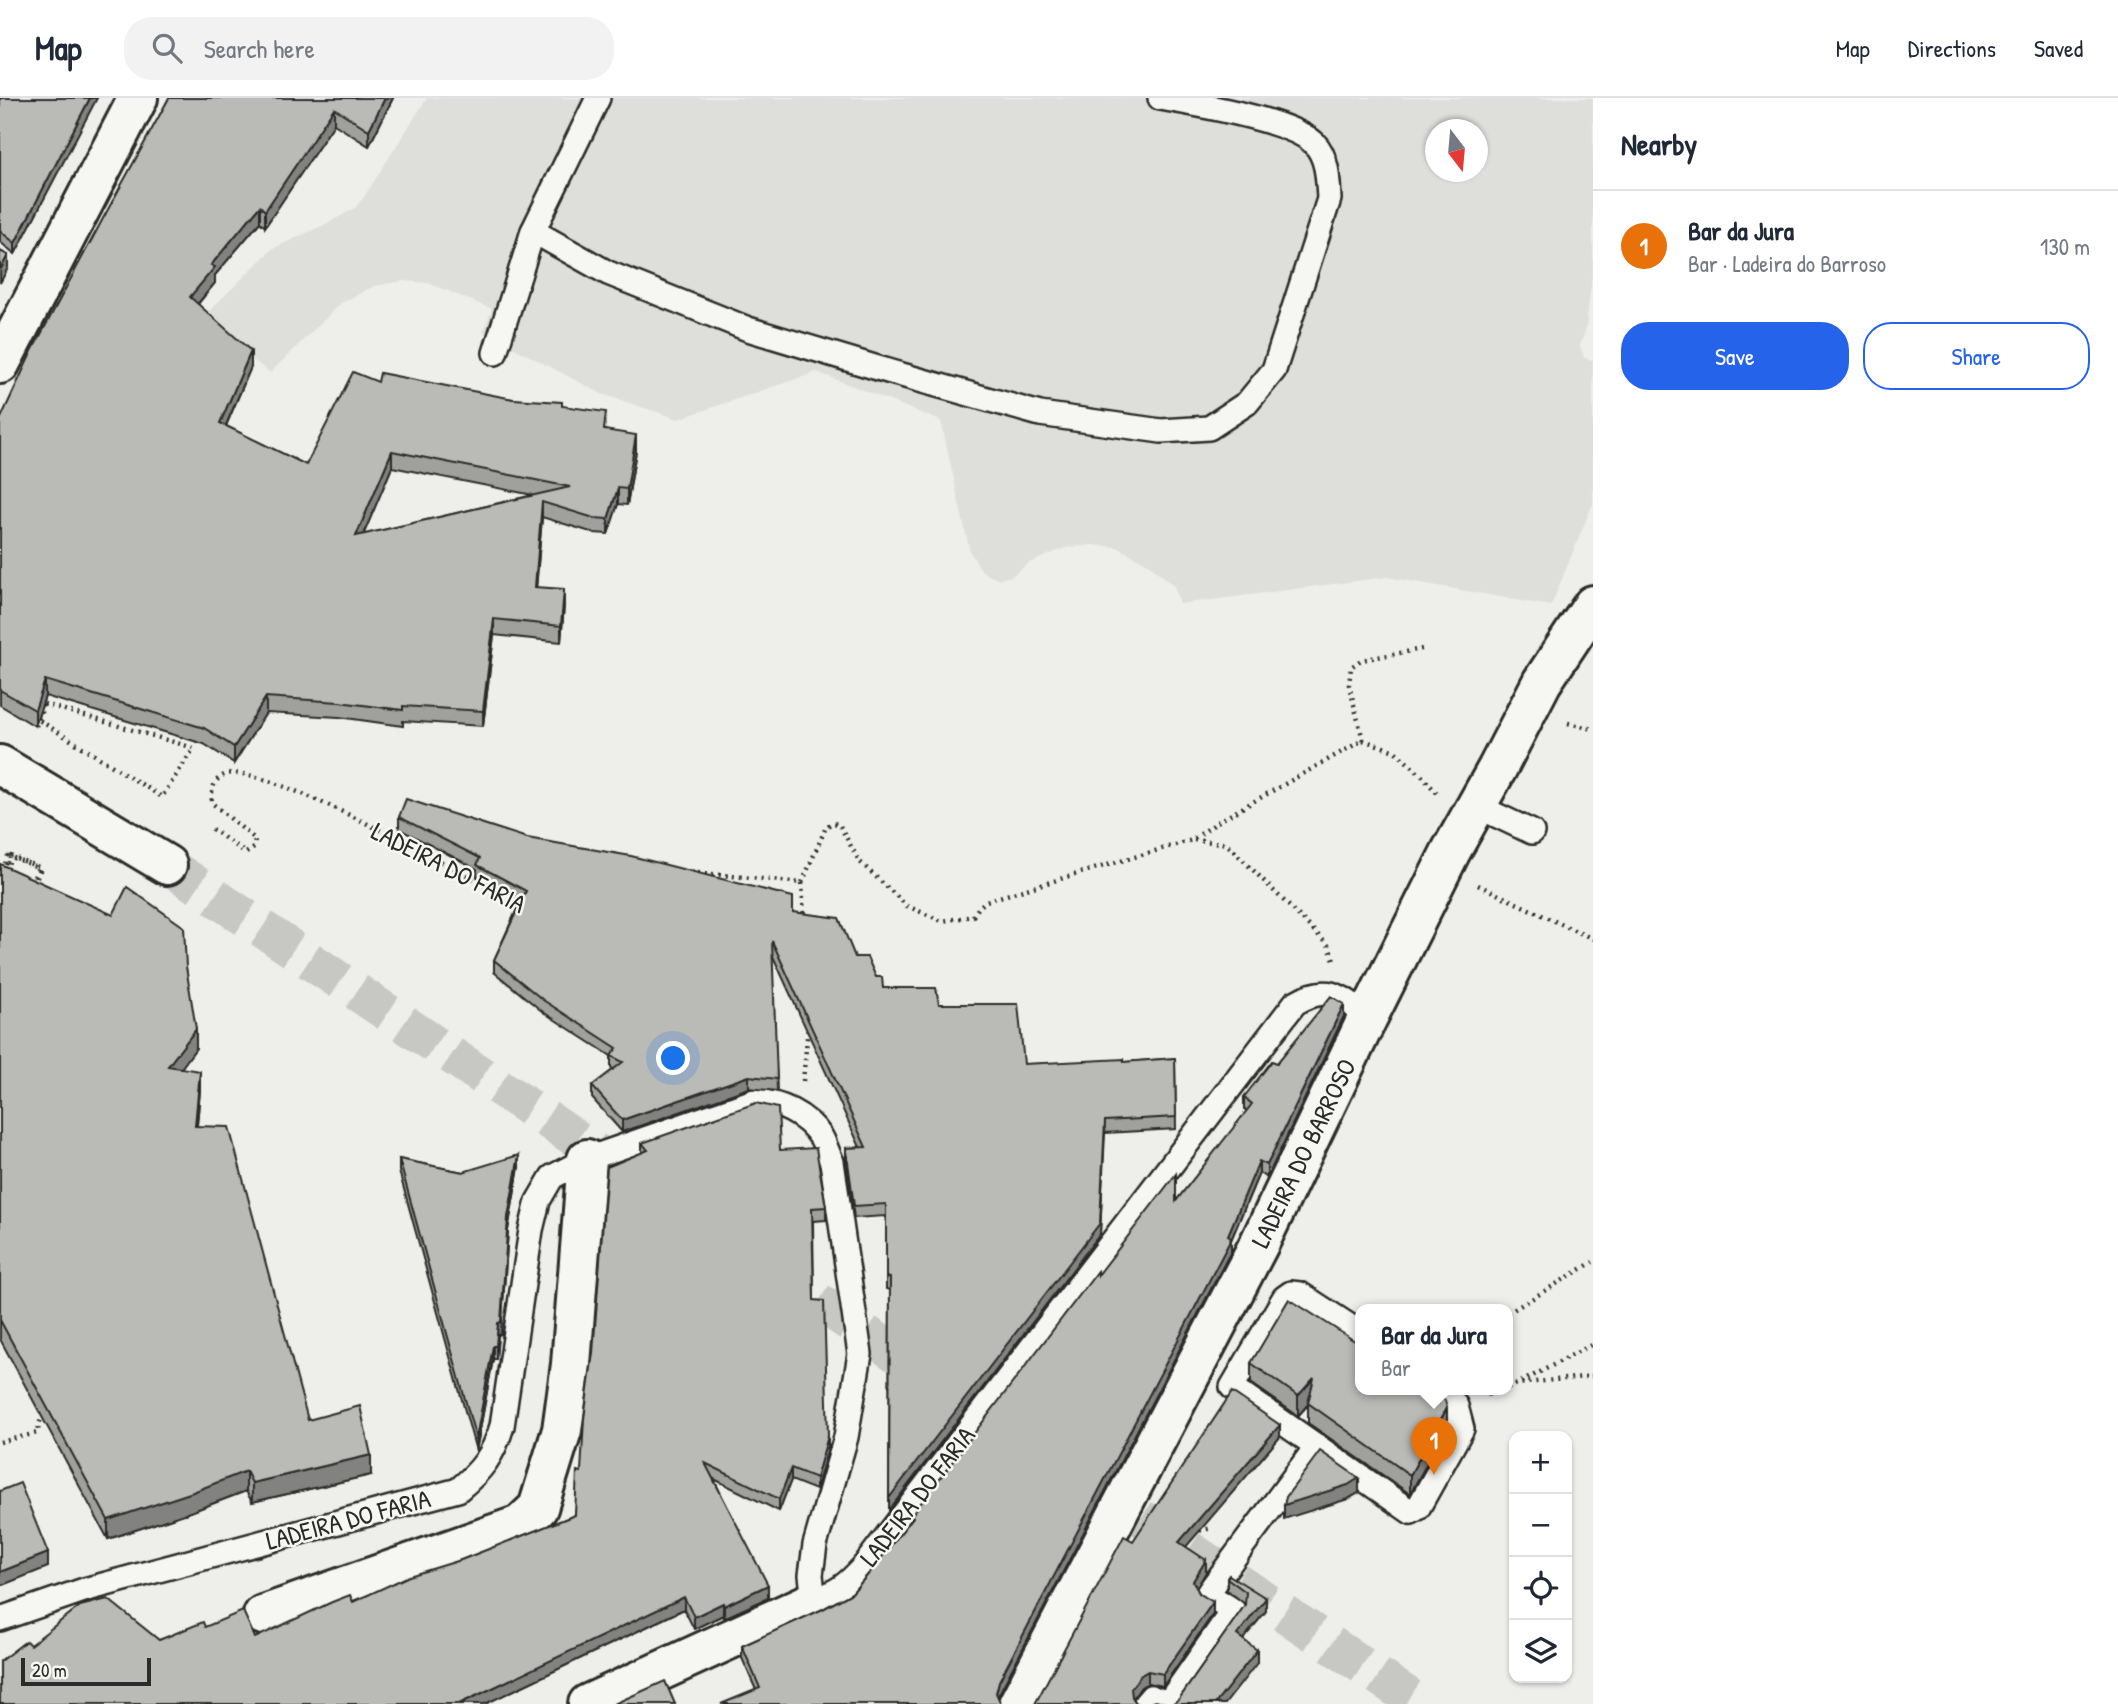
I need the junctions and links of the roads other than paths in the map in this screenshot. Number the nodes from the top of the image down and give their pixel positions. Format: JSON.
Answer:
{"nodes":[{"id":1,"x":138,"y":98,"type":"edge"},
{"id":2,"x":598,"y":98,"type":"edge"},
{"id":3,"x":1160,"y":98,"type":"edge"},
{"id":4,"x":533,"y":231,"type":"junction"},
{"id":5,"x":495,"y":353,"type":"dead end"},
{"id":6,"x":0,"y":364,"type":"edge"},
{"id":7,"x":1593,"y":605,"type":"edge"},
{"id":8,"x":0,"y":765,"type":"edge"},
{"id":9,"x":1471,"y":817,"type":"junction"},
{"id":10,"x":1532,"y":832,"type":"dead end"},
{"id":11,"x":167,"y":865,"type":"tunnel mouth"},
{"id":12,"x":1357,"y":1008,"type":"junction"},
{"id":13,"x":587,"y":1158,"type":"junction"},
{"id":14,"x":1355,"y":1330,"type":"edge"},
{"id":15,"x":1447,"y":1395,"type":"edge"},
{"id":16,"x":1317,"y":1446,"type":"junction"},
{"id":17,"x":814,"y":1601,"type":"junction"},
{"id":18,"x":263,"y":1615,"type":"dead end"},
{"id":19,"x":0,"y":1619,"type":"edge"},
{"id":20,"x":588,"y":1704,"type":"edge"},
{"id":21,"x":1018,"y":1704,"type":"edge"},
{"id":22,"x":1145,"y":1704,"type":"edge"}],
"edges":[{"from":1,"to":6,"type":"street"},
{"from":2,"to":4,"type":"lane"},
{"from":3,"to":4,"type":"lane"},
{"from":4,"to":5,"type":"lane"},
{"from":7,"to":9,"type":"street","name":"LADEIRA DO BARROSO"},
{"from":8,"to":11,"type":"street"},
{"from":9,"to":10,"type":"lane"},
{"from":9,"to":12,"type":"street","name":"LADEIRA DO BARROSO"},
{"from":12,"to":17,"type":"lane","name":"LADEIRA DO FARIA"},
{"from":12,"to":21,"type":"street","name":"LADEIRA DO BARROSO"},
{"from":13,"to":17,"type":"lane","name":"LADEIRA DO FARIA"},
{"from":13,"to":18,"type":"street"},
{"from":13,"to":19,"type":"lane","name":"LADEIRA DO FARIA"},
{"from":14,"to":16,"type":"lane"},
{"from":15,"to":16,"type":"lane"},
{"from":16,"to":22,"type":"lane"},
{"from":17,"to":20,"type":"street"}]}
